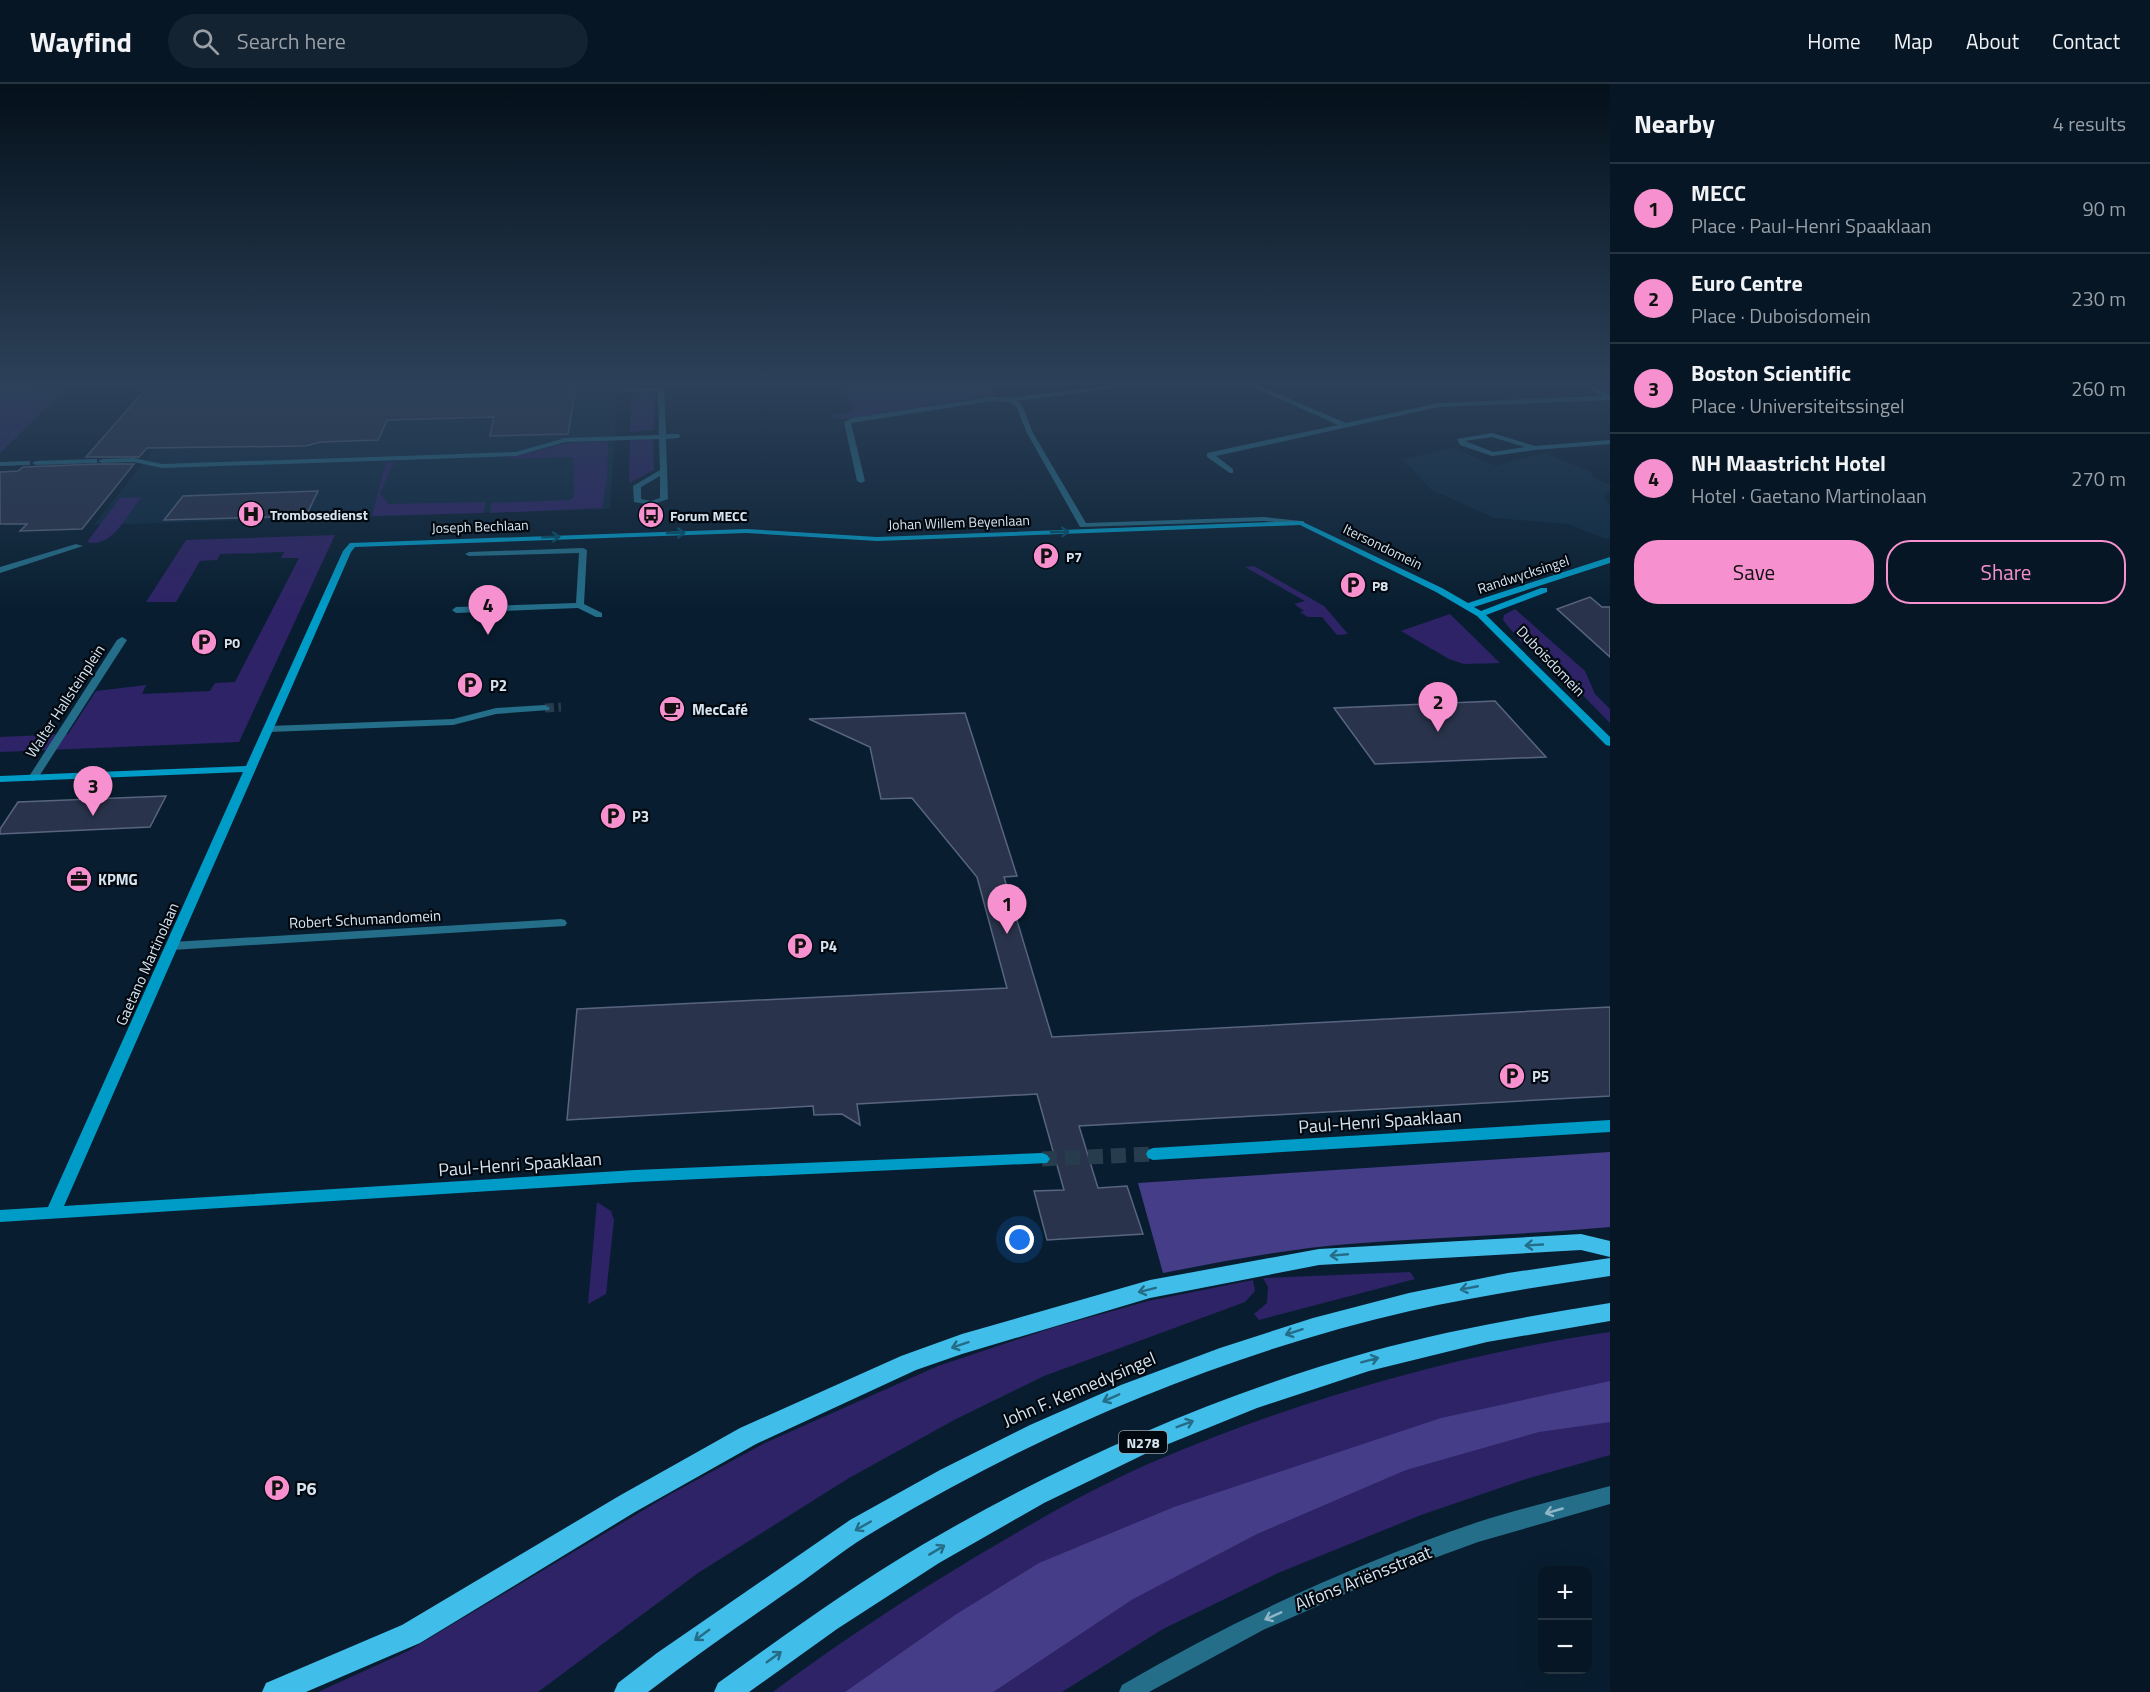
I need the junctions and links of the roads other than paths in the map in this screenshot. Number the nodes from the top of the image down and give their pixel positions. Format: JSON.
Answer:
{"nodes":[{"id":1,"x":133,"y":460,"type":"edge"},
{"id":2,"x":134,"y":460,"type":"edge"},
{"id":3,"x":339,"y":460,"type":"edge"},
{"id":4,"x":663,"y":460,"type":"edge"},
{"id":5,"x":856,"y":460,"type":"edge"},
{"id":6,"x":1045,"y":460,"type":"edge"},
{"id":7,"x":1216,"y":460,"type":"edge"},
{"id":8,"x":27,"y":463,"type":"dead end"},
{"id":9,"x":36,"y":463,"type":"dead end"},
{"id":10,"x":0,"y":464,"type":"edge"},
{"id":11,"x":663,"y":471,"type":"junction"},
{"id":12,"x":1230,"y":471,"type":"dead end"},
{"id":13,"x":861,"y":482,"type":"dead end"},
{"id":14,"x":1301,"y":523,"type":"junction"},
{"id":15,"x":618,"y":535,"type":"joint"},
{"id":16,"x":78,"y":546,"type":"dead end"},
{"id":17,"x":347,"y":551,"type":"joint"},
{"id":18,"x":469,"y":554,"type":"dead end"},
{"id":19,"x":1610,"y":560,"type":"edge"},
{"id":20,"x":1587,"y":568,"type":"junction"},
{"id":21,"x":0,"y":570,"type":"edge"},
{"id":22,"x":580,"y":605,"type":"junction"},
{"id":23,"x":1468,"y":606,"type":"junction"},
{"id":24,"x":456,"y":610,"type":"dead end"},
{"id":25,"x":1480,"y":614,"type":"junction"},
{"id":26,"x":599,"y":615,"type":"dead end"},
{"id":27,"x":122,"y":640,"type":"dead end"},
{"id":28,"x":545,"y":708,"type":"tunnel mouth"},
{"id":29,"x":268,"y":729,"type":"junction"},
{"id":30,"x":1610,"y":743,"type":"edge"},
{"id":31,"x":250,"y":769,"type":"junction"},
{"id":32,"x":33,"y":778,"type":"junction"},
{"id":33,"x":0,"y":779,"type":"edge"},
{"id":34,"x":561,"y":923,"type":"dead end"},
{"id":35,"x":172,"y":946,"type":"junction"},
{"id":36,"x":1610,"y":1126,"type":"edge"},
{"id":37,"x":1153,"y":1154,"type":"tunnel mouth"},
{"id":38,"x":1042,"y":1159,"type":"tunnel mouth"},
{"id":39,"x":53,"y":1213,"type":"junction"},
{"id":40,"x":0,"y":1216,"type":"edge"},
{"id":41,"x":1610,"y":1249,"type":"edge"},
{"id":42,"x":1610,"y":1267,"type":"edge"},
{"id":43,"x":1610,"y":1312,"type":"edge"},
{"id":44,"x":1610,"y":1495,"type":"edge"},
{"id":45,"x":275,"y":1692,"type":"edge"},
{"id":46,"x":627,"y":1692,"type":"edge"},
{"id":47,"x":727,"y":1692,"type":"edge"},
{"id":48,"x":1129,"y":1692,"type":"edge"}],
"edges":[{"from":1,"to":9,"type":"street"},
{"from":2,"to":3,"type":"street"},
{"from":4,"to":11,"type":"street"},
{"from":5,"to":13,"type":"street"},
{"from":6,"to":14,"type":"street","name":"Itersondomein"},
{"from":7,"to":12,"type":"street"},
{"from":8,"to":10,"type":"street"},
{"from":11,"to":11,"type":"street"},
{"from":15,"to":14,"type":"street","name":"Johan Willem Beyenlaan","one_way":true},
{"from":14,"to":23,"type":"street","name":"Itersondomein"},
{"from":17,"to":15,"type":"street","name":"Joseph Bechlaan","one_way":true},
{"from":16,"to":21,"type":"street"},
{"from":17,"to":29,"type":"street","name":"Gaetano Martinolaan"},
{"from":18,"to":22,"type":"street"},
{"from":19,"to":20,"type":"street","name":"Randwycksingel"},
{"from":20,"to":23,"type":"street","name":"Randwycksingel"},
{"from":20,"to":25,"type":"street","name":"Randwycksingel"},
{"from":22,"to":24,"type":"street"},
{"from":22,"to":26,"type":"street"},
{"from":23,"to":25,"type":"street","name":"Duboisdomein"},
{"from":25,"to":30,"type":"street","name":"Duboisdomein"},
{"from":27,"to":32,"type":"street","name":"Walter Hallsteinplein"},
{"from":28,"to":29,"type":"street"},
{"from":29,"to":31,"type":"street","name":"Gaetano Martinolaan"},
{"from":31,"to":32,"type":"street"},
{"from":31,"to":35,"type":"street","name":"Gaetano Martinolaan"},
{"from":32,"to":33,"type":"street"},
{"from":34,"to":35,"type":"street","name":"Robert Schumandomein"},
{"from":35,"to":39,"type":"street","name":"Gaetano Martinolaan"},
{"from":36,"to":37,"type":"street","name":"Paul-Henri Spaaklaan"},
{"from":38,"to":39,"type":"street","name":"Paul-Henri Spaaklaan"},
{"from":39,"to":40,"type":"street","name":"Paul-Henri Spaaklaan"},
{"from":41,"to":45,"type":"main road","one_way":true},
{"from":42,"to":46,"type":"main road","name":"John F. Kennedysingel","one_way":true},
{"from":47,"to":43,"type":"main road","number":"N278","one_way":true},
{"from":44,"to":48,"type":"street","name":"Alfons Ariënsstraat","one_way":true}]}
